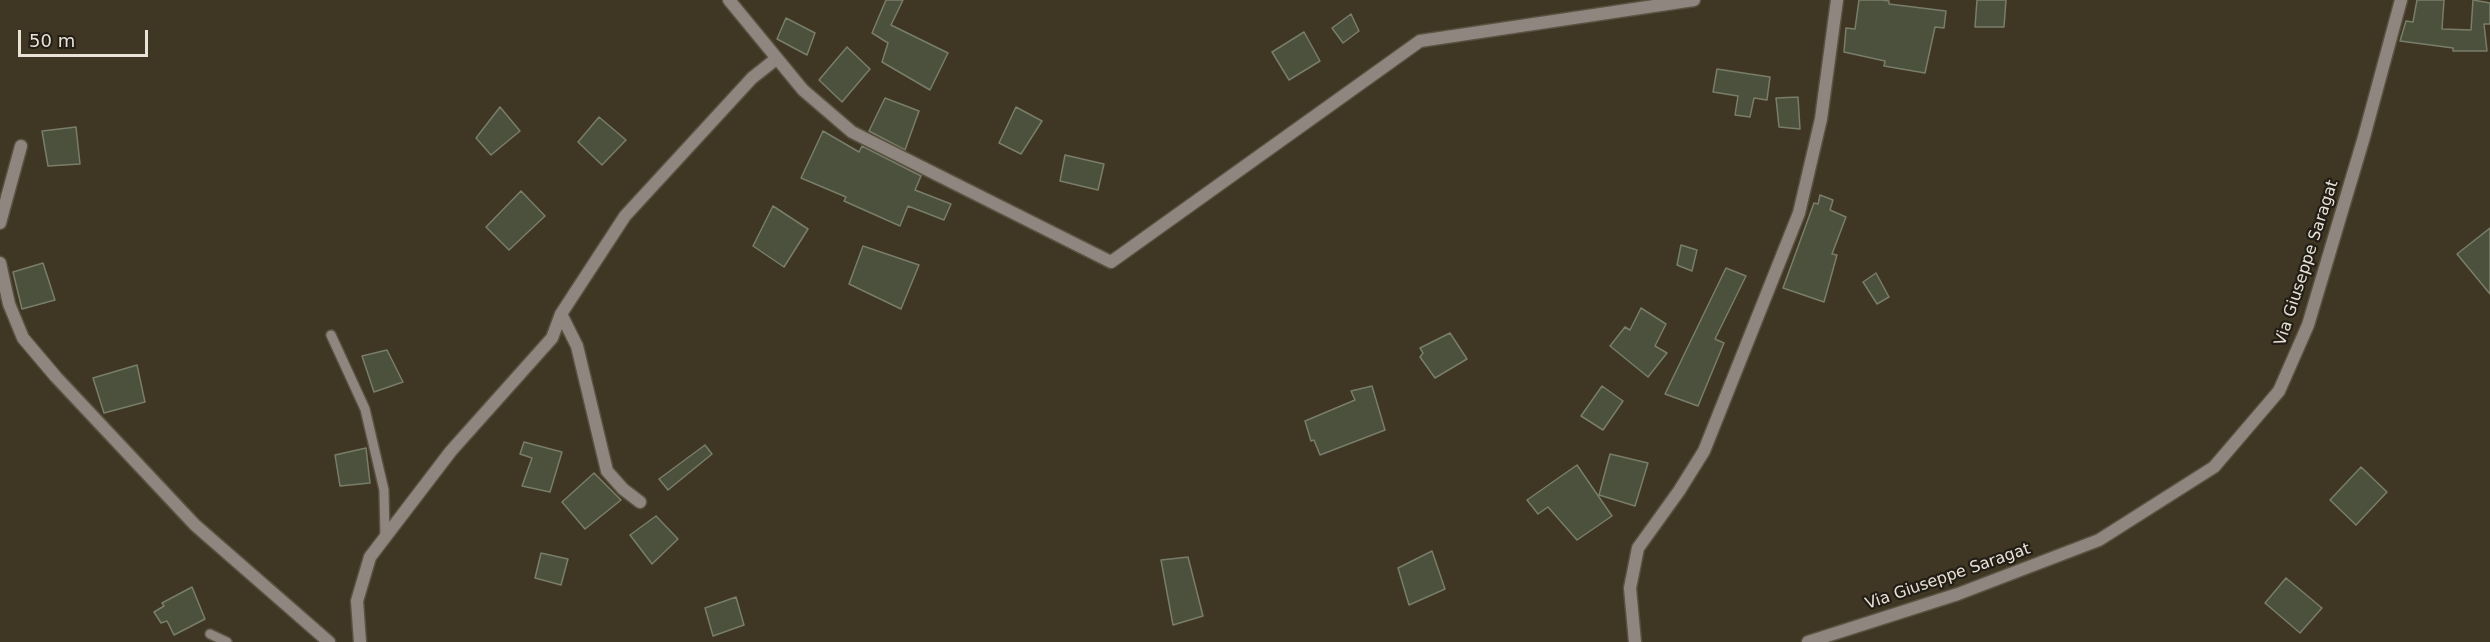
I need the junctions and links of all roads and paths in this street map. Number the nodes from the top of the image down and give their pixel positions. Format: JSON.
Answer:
{"nodes":[{"id":1,"x":729,"y":0,"type":"edge"},
{"id":2,"x":1694,"y":0,"type":"edge"},
{"id":3,"x":1837,"y":0,"type":"edge"},
{"id":4,"x":2401,"y":0,"type":"edge"},
{"id":5,"x":776,"y":59,"type":"junction"},
{"id":6,"x":21,"y":146,"type":"dead end"},
{"id":7,"x":0,"y":223,"type":"edge"},
{"id":8,"x":0,"y":263,"type":"edge"},
{"id":9,"x":561,"y":314,"type":"junction"},
{"id":10,"x":331,"y":335,"type":"dead end"},
{"id":11,"x":640,"y":502,"type":"dead end"},
{"id":12,"x":385,"y":537,"type":"junction"},
{"id":13,"x":210,"y":634,"type":"dead end"},
{"id":14,"x":227,"y":642,"type":"edge"},
{"id":15,"x":329,"y":642,"type":"edge"},
{"id":16,"x":360,"y":642,"type":"edge"},
{"id":17,"x":1635,"y":642,"type":"edge"},
{"id":18,"x":1808,"y":642,"type":"edge"}],
"edges":[{"from":1,"to":5,"type":"street"},
{"from":2,"to":5,"type":"street"},
{"from":3,"to":17,"type":"street"},
{"from":4,"to":18,"type":"street","name":"Via Giuseppe Saragat"},
{"from":5,"to":9,"type":"street"},
{"from":6,"to":7,"type":"street"},
{"from":8,"to":15,"type":"street"},
{"from":9,"to":11,"type":"street"},
{"from":9,"to":12,"type":"street"},
{"from":10,"to":12,"type":"lane"},
{"from":12,"to":16,"type":"street"},
{"from":13,"to":14,"type":"lane"}]}
